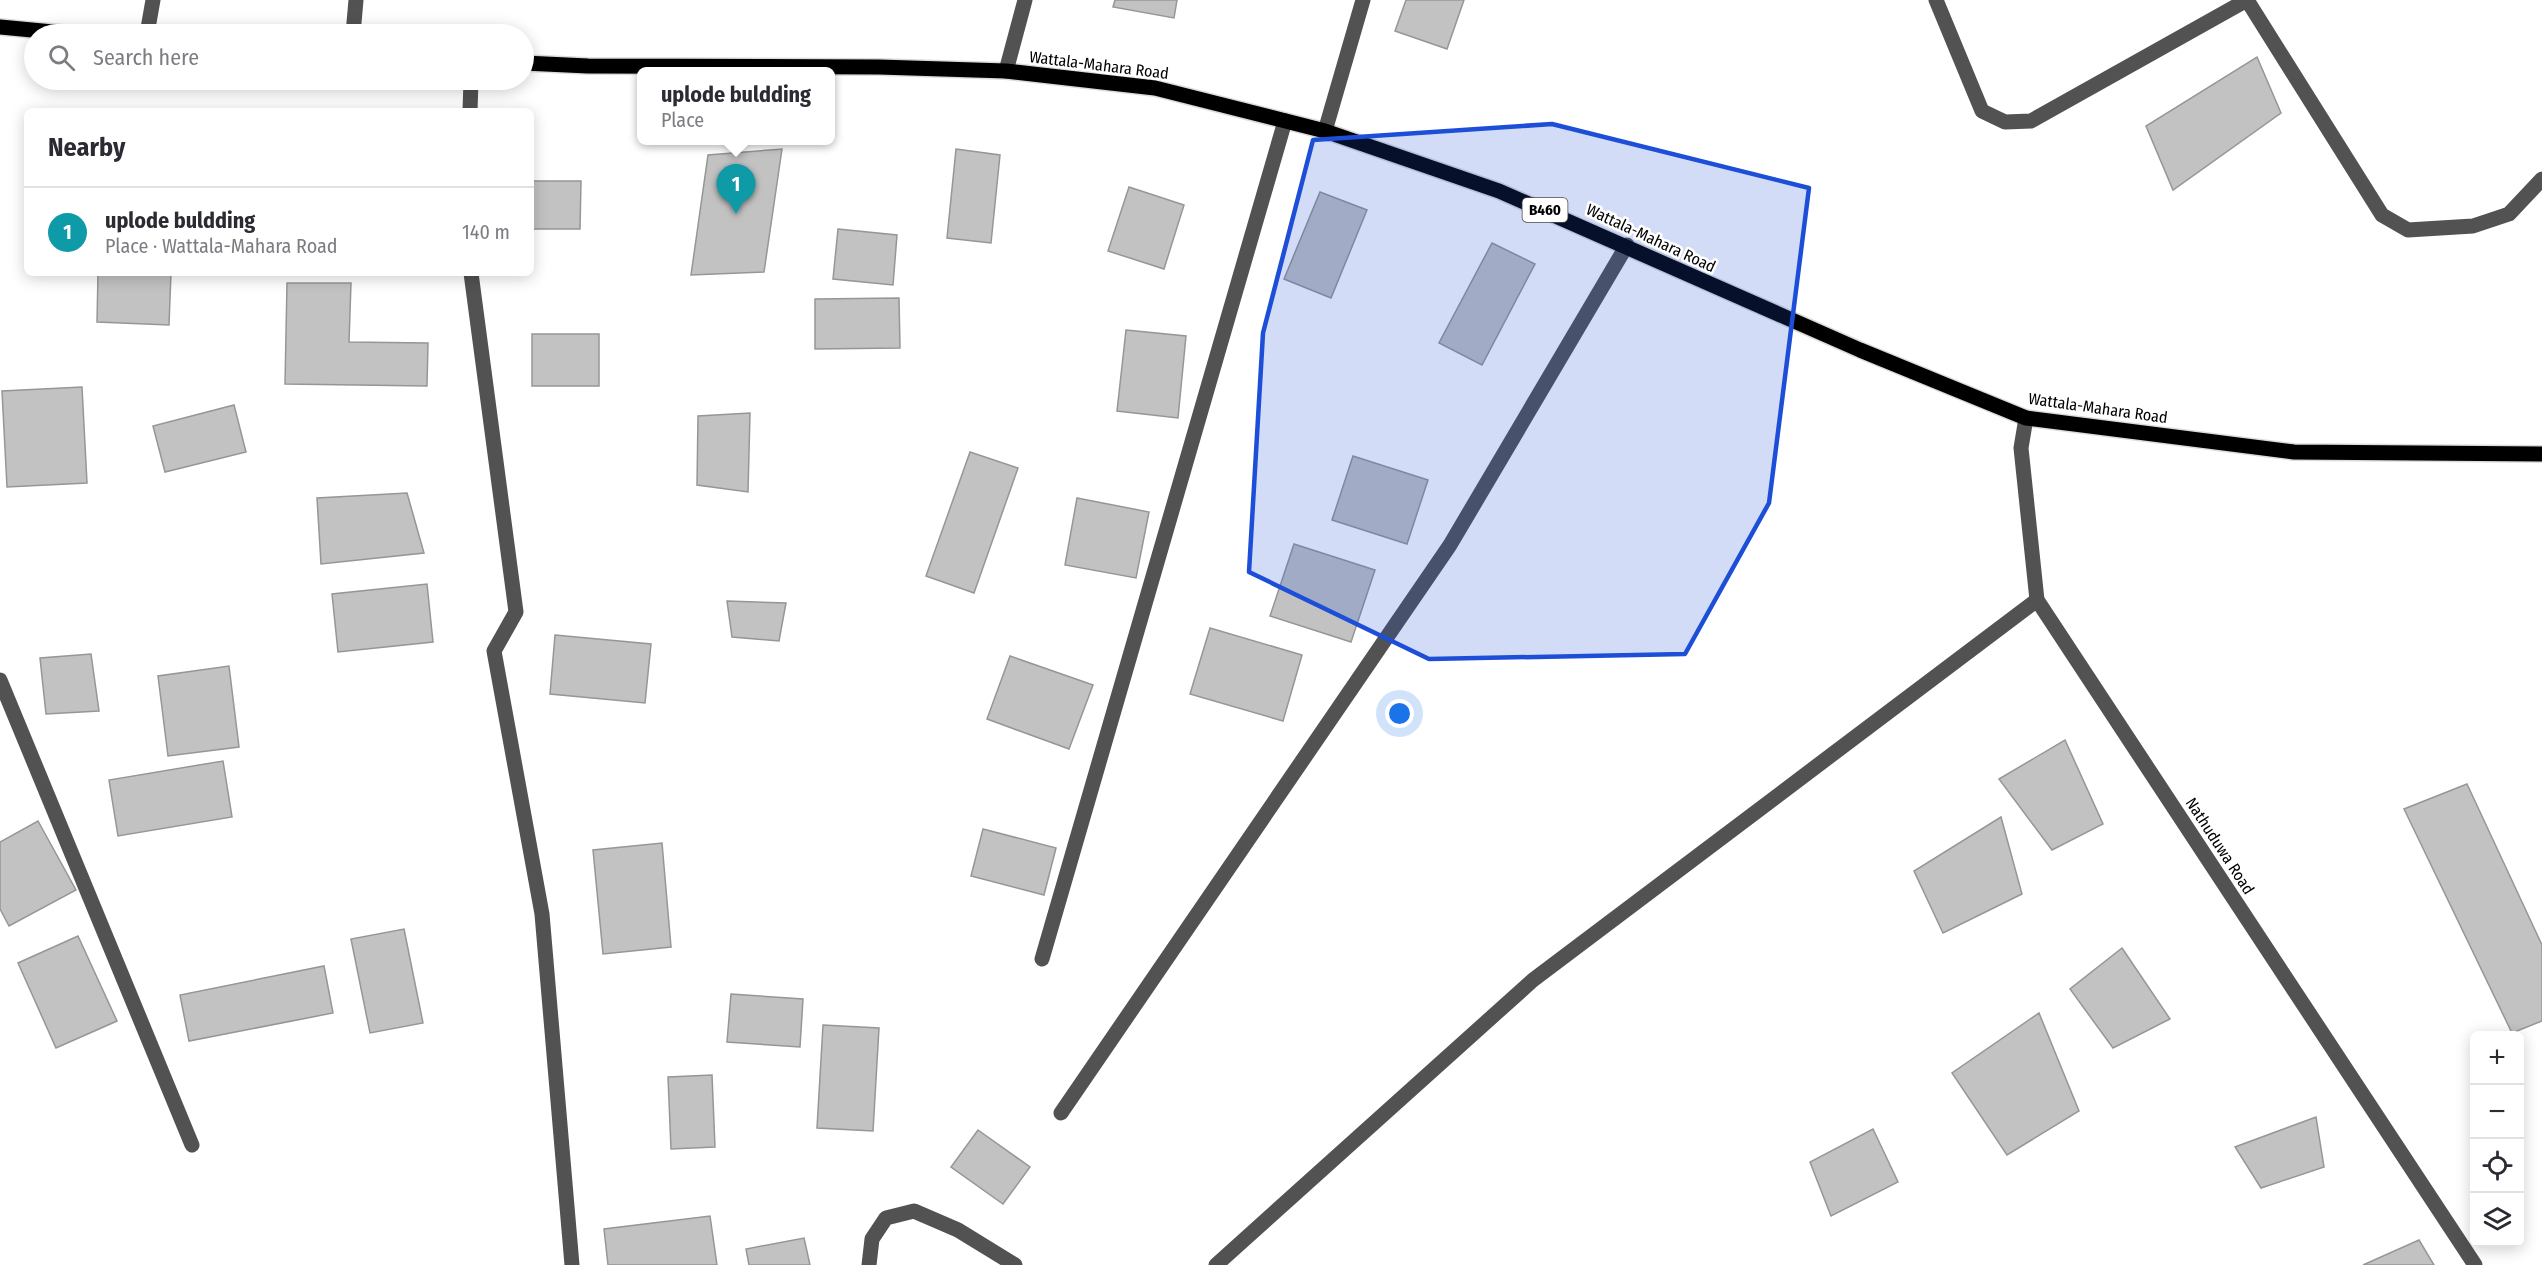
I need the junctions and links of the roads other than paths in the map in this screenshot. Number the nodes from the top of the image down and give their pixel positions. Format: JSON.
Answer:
{"nodes":[{"id":1,"x":153,"y":0,"type":"edge"},
{"id":2,"x":356,"y":0,"type":"edge"},
{"id":3,"x":1025,"y":0,"type":"edge"},
{"id":4,"x":1363,"y":0,"type":"edge"},
{"id":5,"x":1936,"y":0,"type":"edge"},
{"id":6,"x":149,"y":24,"type":"edge"},
{"id":7,"x":354,"y":24,"type":"edge"},
{"id":8,"x":0,"y":27,"type":"edge"},
{"id":9,"x":24,"y":29,"type":"edge"},
{"id":10,"x":0,"y":34,"type":"edge"},
{"id":11,"x":534,"y":63,"type":"edge"},
{"id":12,"x":1006,"y":71,"type":"junction"},
{"id":13,"x":471,"y":90,"type":"edge"},
{"id":14,"x":470,"y":108,"type":"edge"},
{"id":15,"x":1285,"y":121,"type":"junction"},
{"id":16,"x":1325,"y":131,"type":"junction"},
{"id":17,"x":2542,"y":179,"type":"edge"},
{"id":18,"x":1627,"y":245,"type":"junction"},
{"id":19,"x":471,"y":276,"type":"edge"},
{"id":20,"x":2026,"y":418,"type":"junction"},
{"id":21,"x":2542,"y":457,"type":"edge"},
{"id":22,"x":2037,"y":600,"type":"junction"},
{"id":23,"x":0,"y":680,"type":"edge"},
{"id":24,"x":1042,"y":959,"type":"dead end"},
{"id":25,"x":1061,"y":1113,"type":"dead end"},
{"id":26,"x":192,"y":1145,"type":"dead end"},
{"id":27,"x":572,"y":1265,"type":"edge"},
{"id":28,"x":869,"y":1265,"type":"edge"},
{"id":29,"x":1015,"y":1265,"type":"edge"},
{"id":30,"x":1216,"y":1265,"type":"edge"},
{"id":31,"x":2475,"y":1265,"type":"edge"}],
"edges":[{"from":1,"to":6,"type":"street"},
{"from":2,"to":7,"type":"street"},
{"from":3,"to":12,"type":"street"},
{"from":4,"to":16,"type":"street"},
{"from":5,"to":17,"type":"street"},
{"from":8,"to":9,"type":"main road"},
{"from":8,"to":10,"type":"street"},
{"from":11,"to":12,"type":"main road","name":"Wattala-Mahara Road","number":"B460"},
{"from":12,"to":15,"type":"main road","name":"Wattala-Mahara Road","number":"B460"},
{"from":13,"to":14,"type":"street"},
{"from":15,"to":16,"type":"main road","name":"Wattala-Mahara Road","number":"B460"},
{"from":15,"to":24,"type":"street"},
{"from":16,"to":18,"type":"main road","name":"Wattala-Mahara Road","number":"B460"},
{"from":18,"to":20,"type":"main road","name":"Wattala-Mahara Road","number":"B460"},
{"from":18,"to":25,"type":"street"},
{"from":19,"to":27,"type":"street"},
{"from":20,"to":21,"type":"main road","name":"Wattala-Mahara Road","number":"B460"},
{"from":20,"to":22,"type":"street","name":"Nathuduwa Road"},
{"from":22,"to":30,"type":"street"},
{"from":22,"to":31,"type":"street","name":"Nathuduwa Road"},
{"from":23,"to":26,"type":"street"},
{"from":28,"to":29,"type":"street"}]}
